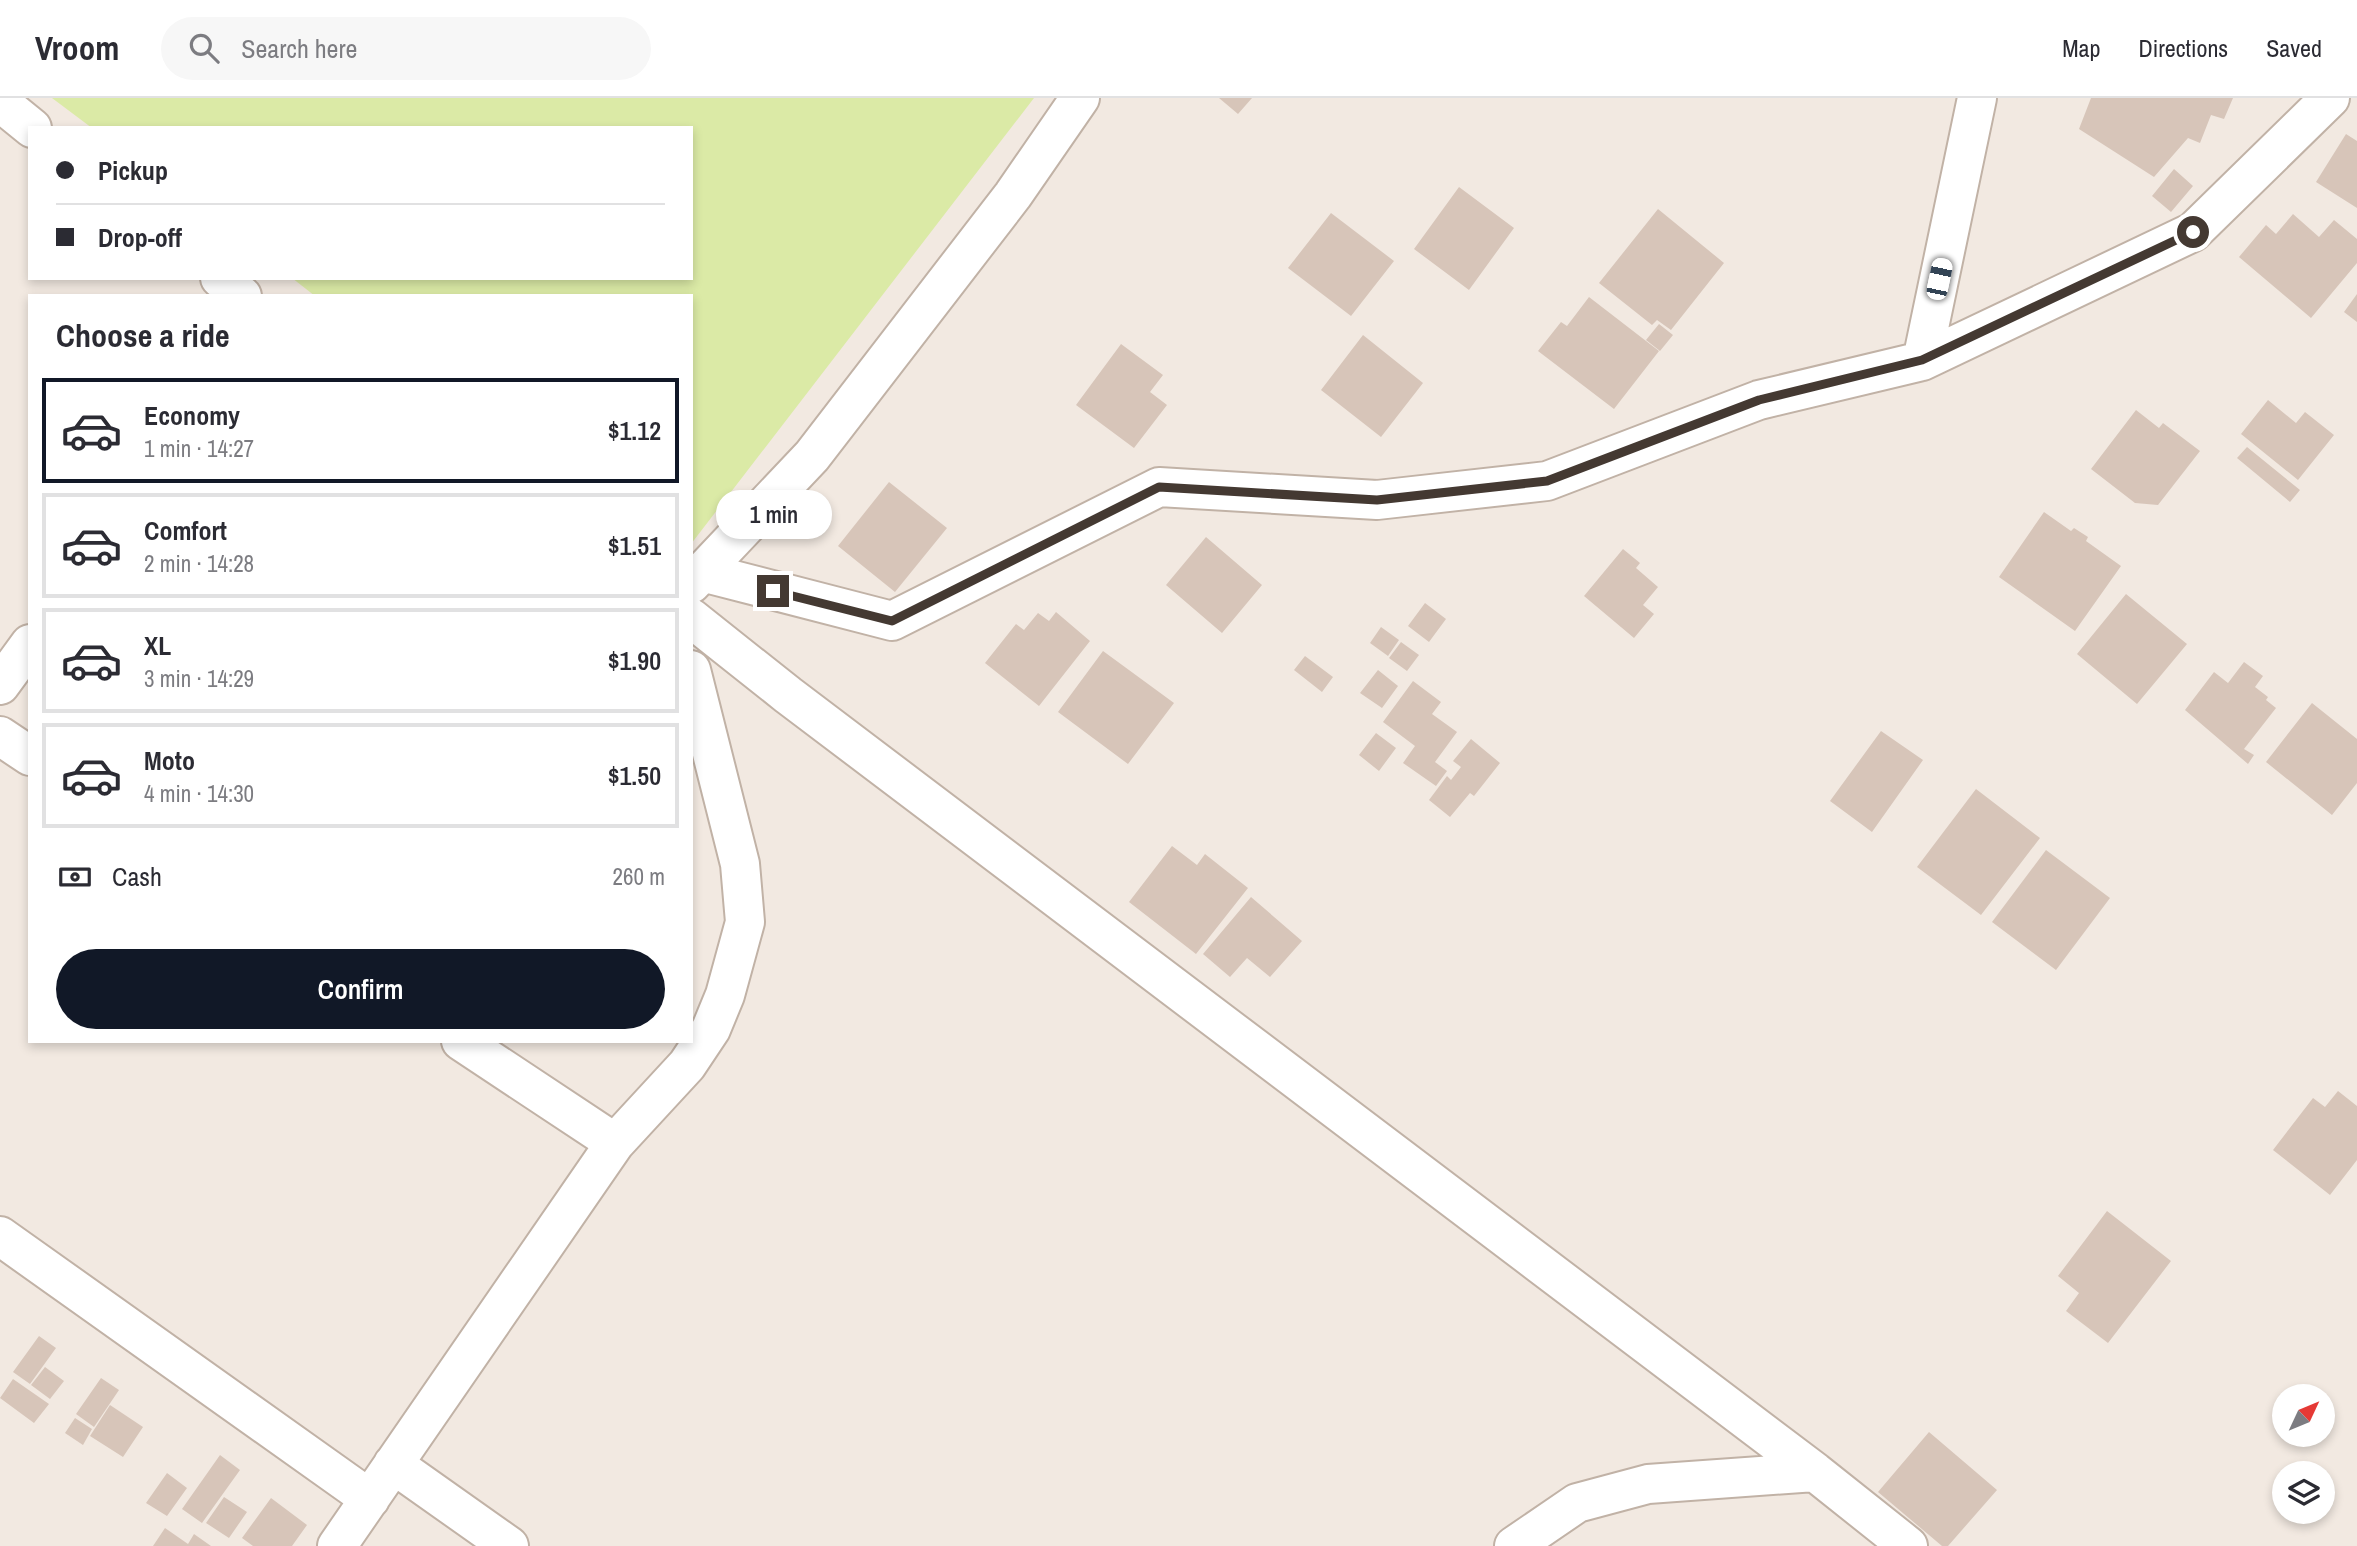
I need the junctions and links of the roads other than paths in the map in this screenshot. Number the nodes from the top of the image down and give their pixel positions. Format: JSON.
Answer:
{"nodes":[{"id":1,"x":1080,"y":98,"type":"edge"},
{"id":2,"x":1977,"y":98,"type":"edge"},
{"id":3,"x":2330,"y":98,"type":"edge"},
{"id":4,"x":0,"y":102,"type":"edge"},
{"id":5,"x":30,"y":126,"type":"edge"},
{"id":6,"x":222,"y":280,"type":"edge"},
{"id":7,"x":240,"y":294,"type":"edge"},
{"id":8,"x":1922,"y":360,"type":"junction"},
{"id":9,"x":697,"y":578,"type":"edge"},
{"id":10,"x":693,"y":620,"type":"edge"},
{"id":11,"x":693,"y":678,"type":"edge"},
{"id":12,"x":0,"y":737,"type":"edge"},
{"id":13,"x":28,"y":755,"type":"edge"},
{"id":14,"x":464,"y":1043,"type":"edge"},
{"id":15,"x":615,"y":1143,"type":"junction"},
{"id":16,"x":0,"y":1236,"type":"edge"},
{"id":17,"x":393,"y":1464,"type":"junction"},
{"id":18,"x":1815,"y":1472,"type":"junction"},
{"id":19,"x":370,"y":1499,"type":"junction"},
{"id":20,"x":337,"y":1546,"type":"edge"},
{"id":21,"x":509,"y":1546,"type":"edge"},
{"id":22,"x":1514,"y":1546,"type":"edge"},
{"id":23,"x":1908,"y":1546,"type":"edge"}],
"edges":[{"from":1,"to":9,"type":"street"},
{"from":2,"to":8,"type":"street"},
{"from":3,"to":8,"type":"street"},
{"from":4,"to":5,"type":"street"},
{"from":6,"to":7,"type":"street"},
{"from":8,"to":9,"type":"street"},
{"from":10,"to":18,"type":"street"},
{"from":11,"to":15,"type":"street"},
{"from":12,"to":13,"type":"street"},
{"from":14,"to":15,"type":"street"},
{"from":15,"to":17,"type":"street"},
{"from":16,"to":19,"type":"street"},
{"from":17,"to":19,"type":"street"},
{"from":17,"to":21,"type":"street"},
{"from":18,"to":22,"type":"street"},
{"from":18,"to":23,"type":"street"},
{"from":19,"to":20,"type":"street"}]}
